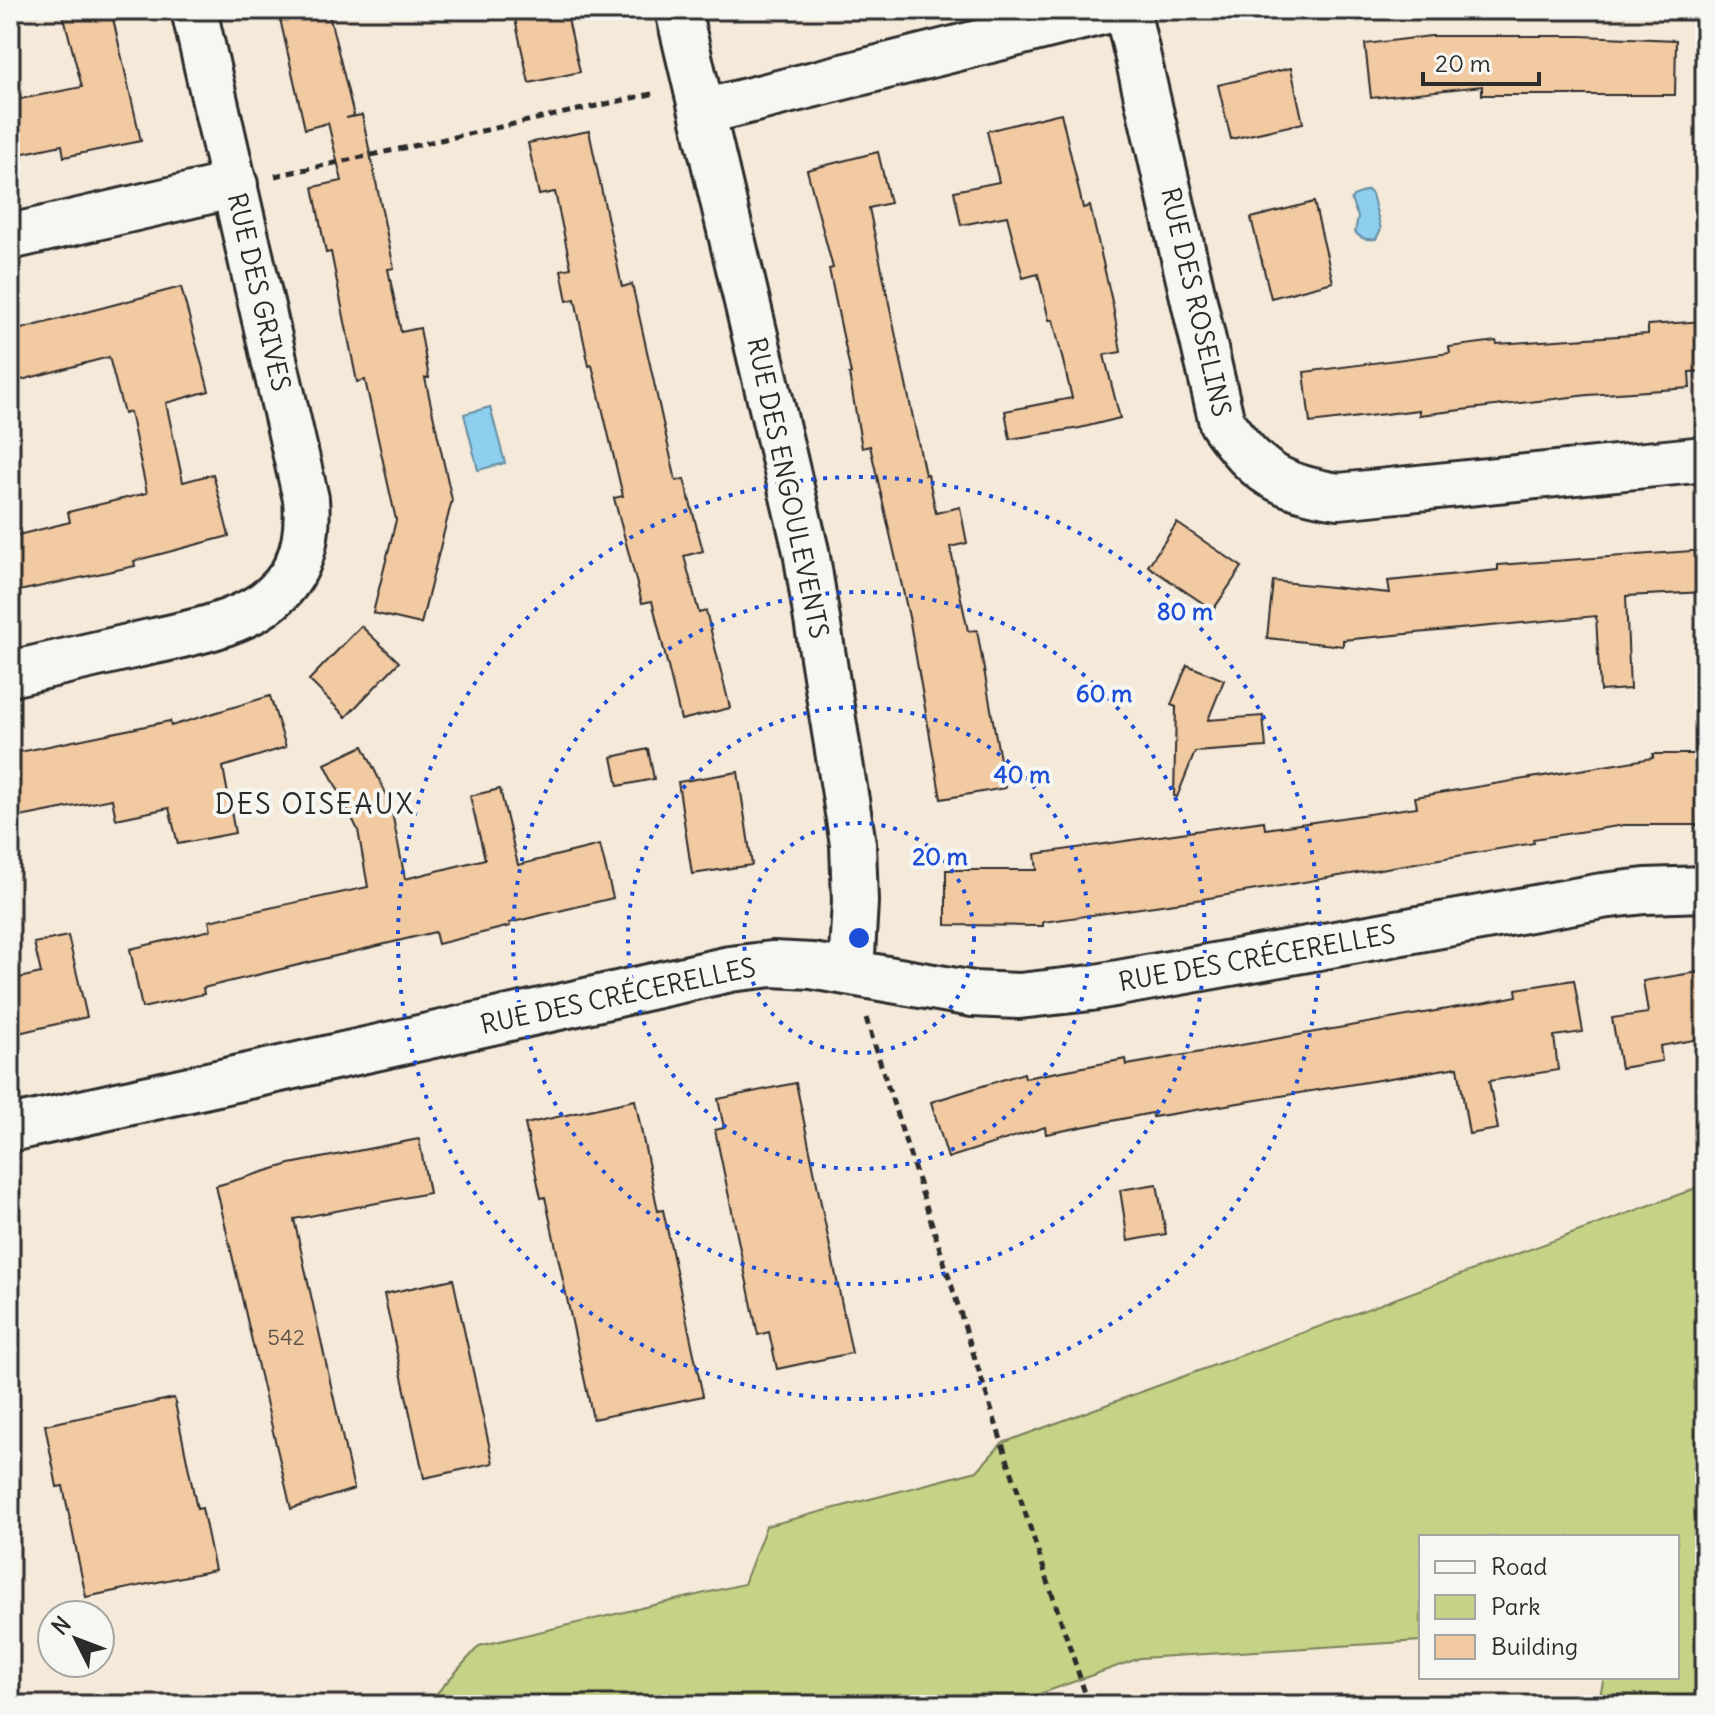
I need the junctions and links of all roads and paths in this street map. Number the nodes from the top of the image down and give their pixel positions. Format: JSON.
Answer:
{"nodes":[{"id":1,"x":194,"y":10,"type":"edge"},
{"id":2,"x":678,"y":10,"type":"edge"},
{"id":3,"x":1110,"y":10,"type":"edge"},
{"id":4,"x":1127,"y":10,"type":"edge"},
{"id":5,"x":700,"y":98,"type":"junction"},
{"id":6,"x":235,"y":185,"type":"junction"},
{"id":7,"x":10,"y":237,"type":"edge"},
{"id":8,"x":1705,"y":459,"type":"edge"},
{"id":9,"x":10,"y":674,"type":"edge"},
{"id":10,"x":1705,"y":889,"type":"edge"},
{"id":11,"x":851,"y":972,"type":"junction"},
{"id":12,"x":10,"y":1129,"type":"edge"},
{"id":13,"x":1089,"y":1705,"type":"edge"}],
"edges":[{"from":1,"to":6,"type":"street","name":"RUE DES GRIVES"},
{"from":2,"to":5,"type":"street","name":"RUE DES ENGOULEVENTS"},
{"from":3,"to":5,"type":"street"},
{"from":4,"to":8,"type":"street","name":"RUE DES ROSELINS"},
{"from":5,"to":6,"type":"path"},
{"from":5,"to":11,"type":"street","name":"RUE DES ENGOULEVENTS"},
{"from":6,"to":7,"type":"street"},
{"from":6,"to":9,"type":"street","name":"RUE DES GRIVES"},
{"from":10,"to":11,"type":"street","name":"RUE DES CRÉCERELLES"},
{"from":11,"to":12,"type":"street","name":"RUE DES CRÉCERELLES"},
{"from":11,"to":13,"type":"path"}]}
